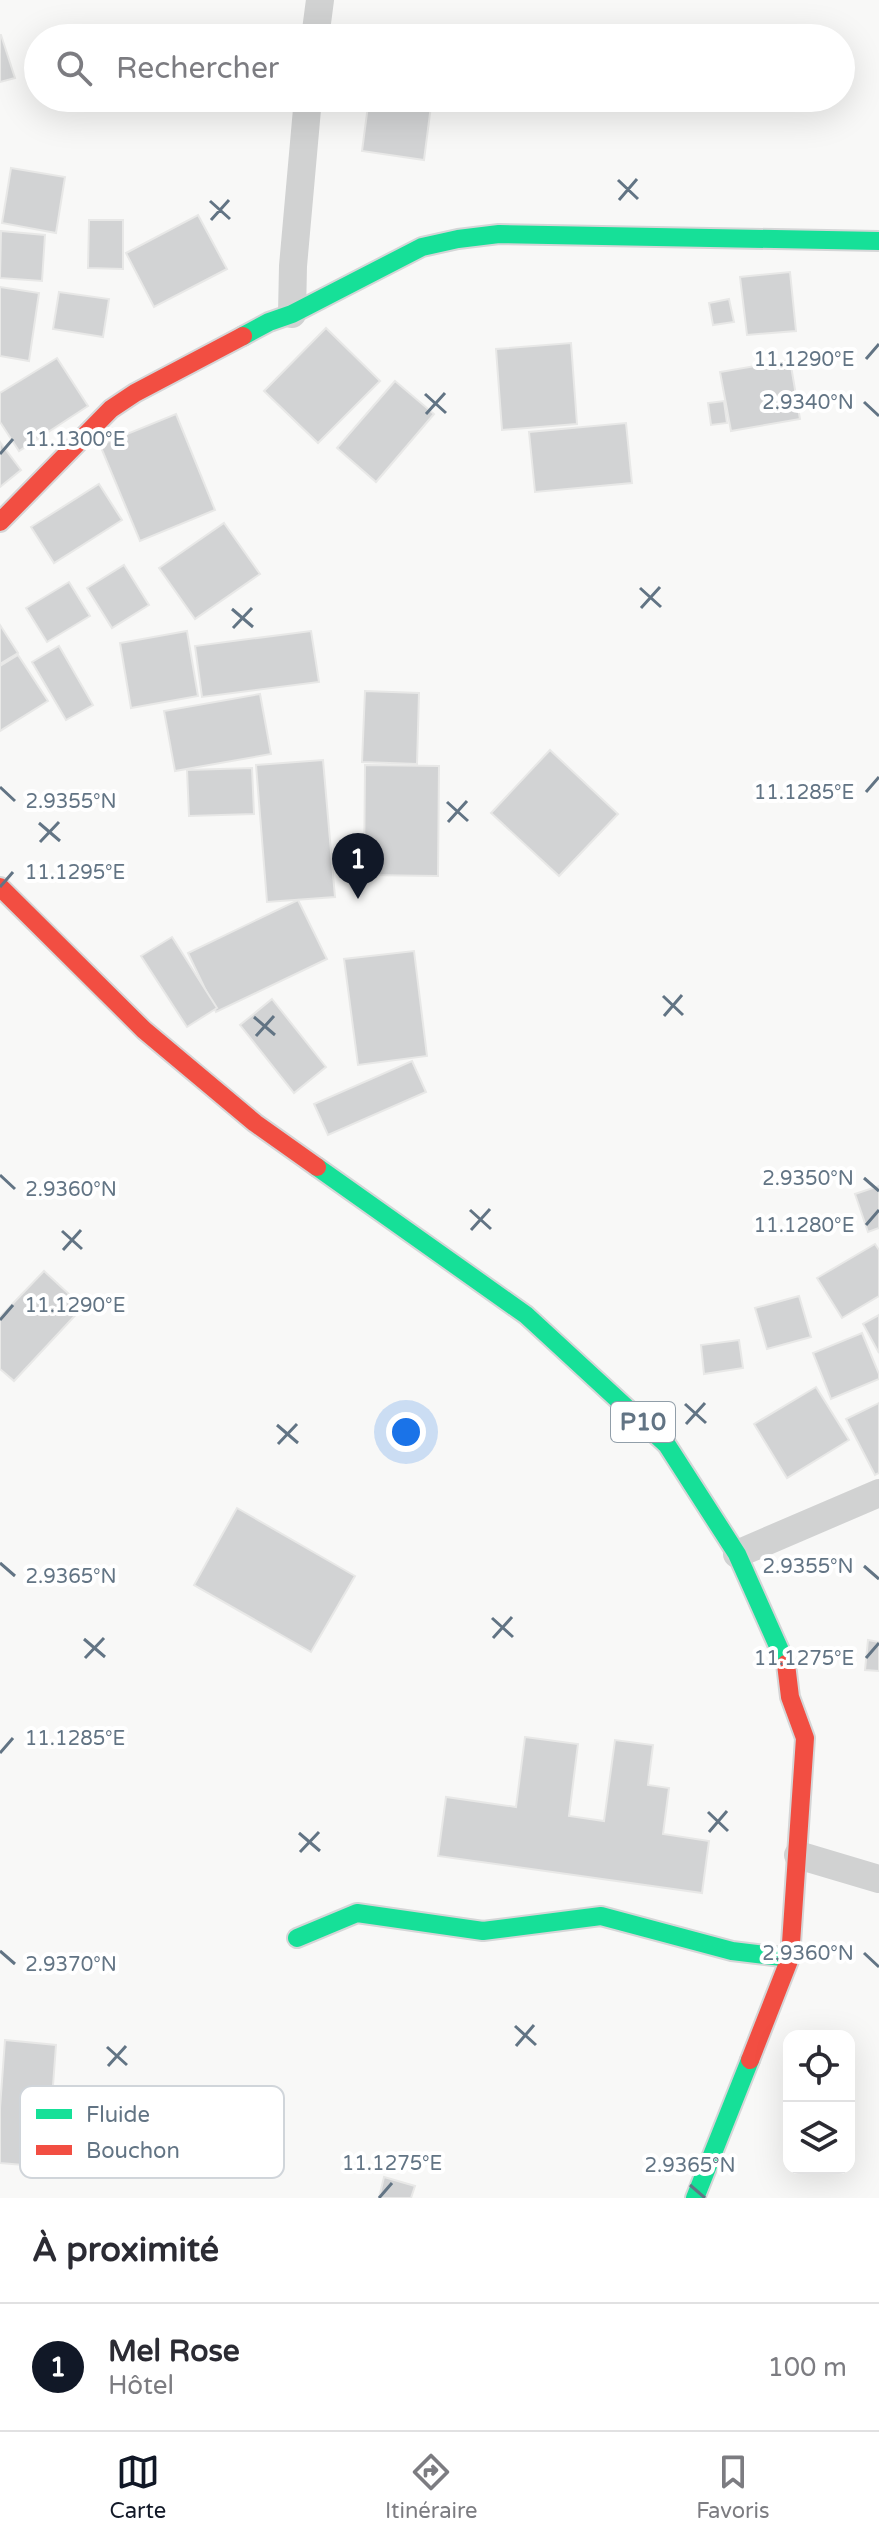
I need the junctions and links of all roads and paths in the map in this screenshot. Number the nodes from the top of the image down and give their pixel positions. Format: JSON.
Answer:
{"nodes":[{"id":1,"x":320,"y":0,"type":"edge"},
{"id":2,"x":317,"y":24,"type":"edge"},
{"id":3,"x":307,"y":112,"type":"edge"},
{"id":4,"x":879,"y":241,"type":"edge"},
{"id":5,"x":292,"y":314,"type":"junction"},
{"id":6,"x":0,"y":522,"type":"edge"},
{"id":7,"x":0,"y":887,"type":"edge"},
{"id":8,"x":879,"y":1493,"type":"edge"},
{"id":9,"x":737,"y":1554,"type":"junction"},
{"id":10,"x":798,"y":1855,"type":"junction"},
{"id":11,"x":879,"y":1879,"type":"edge"},
{"id":12,"x":297,"y":1938,"type":"dead end"},
{"id":13,"x":790,"y":1958,"type":"junction"},
{"id":14,"x":695,"y":2198,"type":"edge"}],
"edges":[{"from":1,"to":2,"type":"street"},
{"from":3,"to":5,"type":"street"},
{"from":4,"to":5,"type":"main road"},
{"from":5,"to":6,"type":"main road"},
{"from":7,"to":9,"type":"main road","number":"P10"},
{"from":8,"to":9,"type":"street"},
{"from":9,"to":10,"type":"main road","number":"P10"},
{"from":10,"to":11,"type":"street"},
{"from":10,"to":13,"type":"main road","number":"P10"},
{"from":12,"to":13,"type":"main road"},
{"from":13,"to":14,"type":"main road","number":"P10"}]}
